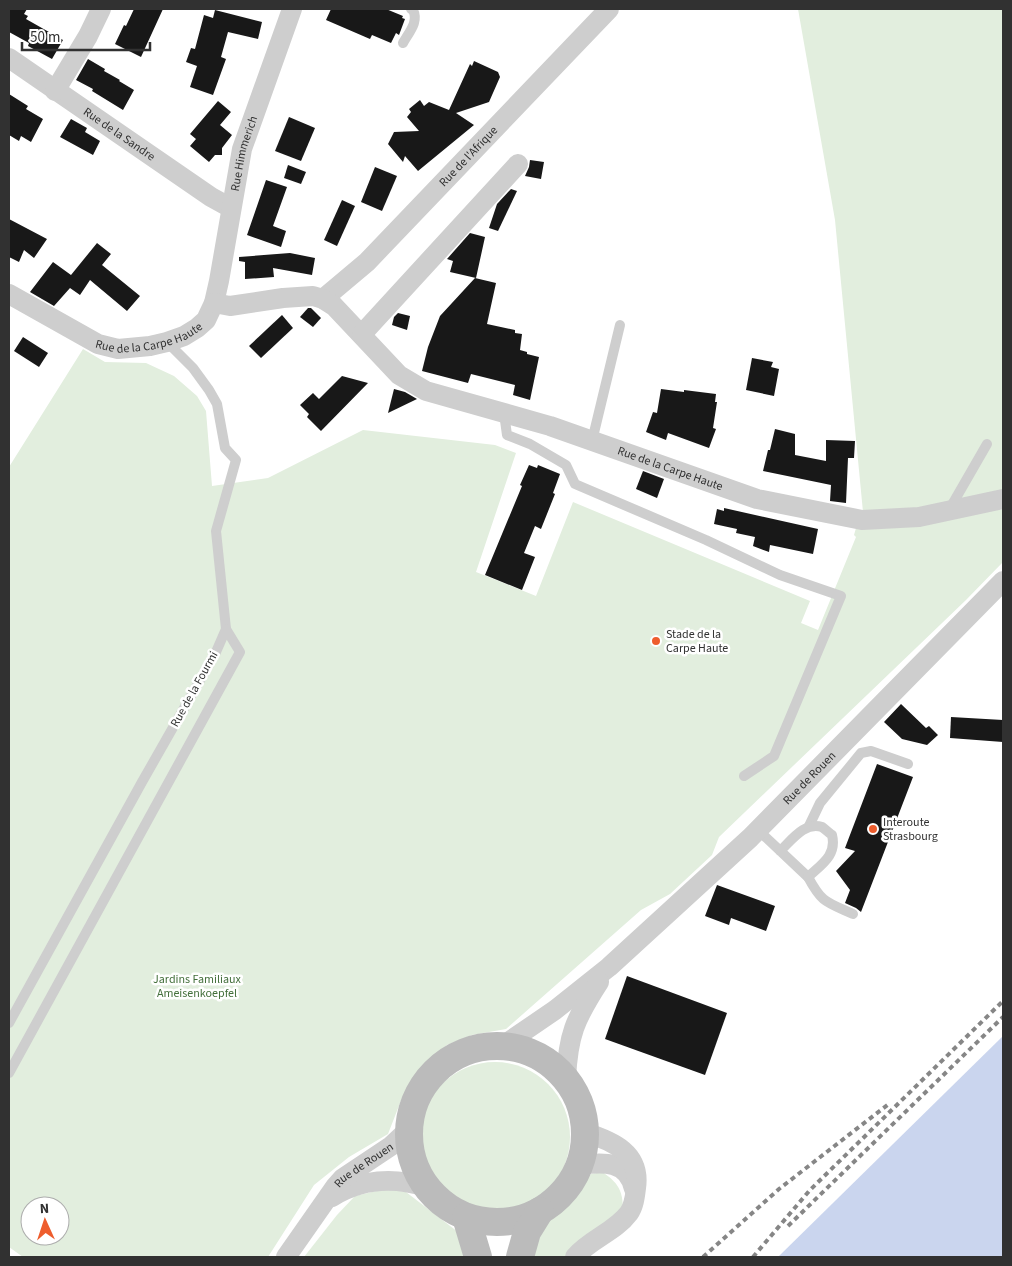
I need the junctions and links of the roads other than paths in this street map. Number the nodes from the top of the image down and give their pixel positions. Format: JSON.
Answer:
{"nodes":[{"id":1,"x":101,"y":9,"type":"edge"},
{"id":2,"x":292,"y":9,"type":"edge"},
{"id":3,"x":411,"y":9,"type":"edge"},
{"id":4,"x":609,"y":9,"type":"edge"},
{"id":5,"x":403,"y":43,"type":"dead end"},
{"id":6,"x":9,"y":58,"type":"edge"},
{"id":7,"x":55,"y":91,"type":"junction"},
{"id":8,"x":518,"y":164,"type":"dead end"},
{"id":9,"x":231,"y":208,"type":"junction"},
{"id":10,"x":9,"y":294,"type":"edge"},
{"id":11,"x":323,"y":299,"type":"junction"},
{"id":12,"x":214,"y":303,"type":"junction"},
{"id":13,"x":620,"y":325,"type":"dead end"},
{"id":14,"x":362,"y":334,"type":"junction"},
{"id":15,"x":167,"y":342,"type":"junction"},
{"id":16,"x":504,"y":413,"type":"junction"},
{"id":17,"x":592,"y":440,"type":"junction"},
{"id":18,"x":987,"y":444,"type":"dead end"},
{"id":19,"x":1003,"y":498,"type":"edge"},
{"id":20,"x":949,"y":511,"type":"junction"},
{"id":21,"x":1003,"y":581,"type":"edge"},
{"id":22,"x":226,"y":629,"type":"junction"},
{"id":23,"x":908,"y":764,"type":"dead end"},
{"id":24,"x":744,"y":776,"type":"dead end"},
{"id":25,"x":809,"y":826,"type":"junction"},
{"id":26,"x":758,"y":830,"type":"junction"},
{"id":27,"x":780,"y":851,"type":"junction"},
{"id":28,"x":808,"y":877,"type":"junction"},
{"id":29,"x":853,"y":914,"type":"dead end"},
{"id":30,"x":609,"y":967,"type":"junction"},
{"id":31,"x":9,"y":1023,"type":"edge"},
{"id":32,"x":501,"y":1046,"type":"junction"},
{"id":33,"x":9,"y":1073,"type":"edge"},
{"id":34,"x":566,"y":1079,"type":"junction"},
{"id":35,"x":408,"y":1130,"type":"junction"},
{"id":36,"x":584,"y":1132,"type":"junction"},
{"id":37,"x":579,"y":1165,"type":"junction"},
{"id":38,"x":426,"y":1187,"type":"junction"},
{"id":39,"x":635,"y":1194,"type":"junction"},
{"id":40,"x":324,"y":1202,"type":"junction"},
{"id":41,"x":540,"y":1211,"type":"junction"},
{"id":42,"x":466,"y":1217,"type":"junction"},
{"id":43,"x":286,"y":1257,"type":"edge"},
{"id":44,"x":478,"y":1257,"type":"edge"},
{"id":45,"x":520,"y":1257,"type":"edge"},
{"id":46,"x":576,"y":1257,"type":"edge"}],
"edges":[{"from":1,"to":7,"type":"street"},
{"from":2,"to":9,"type":"street","name":"Rue Himmerich"},
{"from":3,"to":5,"type":"lane"},
{"from":4,"to":11,"type":"street","name":"Rue de l'Afrique"},
{"from":6,"to":7,"type":"street","name":"Rue de la Sandre"},
{"from":7,"to":9,"type":"street","name":"Rue de la Sandre"},
{"from":8,"to":14,"type":"street"},
{"from":9,"to":12,"type":"street","name":"Rue Himmerich"},
{"from":10,"to":15,"type":"street","name":"Rue de la Carpe Haute"},
{"from":11,"to":12,"type":"street","name":"Rue de la Carpe Haute"},
{"from":11,"to":14,"type":"street","name":"Rue de la Carpe Haute"},
{"from":12,"to":15,"type":"street","name":"Rue de la Carpe Haute"},
{"from":13,"to":17,"type":"lane"},
{"from":14,"to":16,"type":"street","name":"Rue de la Carpe Haute"},
{"from":15,"to":22,"type":"lane","name":"Rue de la Fourmi"},
{"from":16,"to":17,"type":"street","name":"Rue de la Carpe Haute"},
{"from":16,"to":24,"type":"lane"},
{"from":17,"to":20,"type":"street","name":"Rue de la Carpe Haute"},
{"from":18,"to":20,"type":"lane"},
{"from":19,"to":20,"type":"street","name":"Rue de la Carpe Haute"},
{"from":21,"to":26,"type":"street","name":"Rue de Rouen"},
{"from":22,"to":31,"type":"lane","name":"Rue de la Fourmi"},
{"from":22,"to":33,"type":"lane"},
{"from":23,"to":25,"type":"lane"},
{"from":25,"to":27,"type":"lane"},
{"from":25,"to":28,"type":"lane"},
{"from":26,"to":27,"type":"lane"},
{"from":26,"to":30,"type":"street","name":"Rue de Rouen"},
{"from":27,"to":28,"type":"lane"},
{"from":28,"to":29,"type":"lane"},
{"from":30,"to":32,"type":"street","name":"Rue de Rouen"},
{"from":30,"to":34,"type":"street","name":"Rue de Rouen"},
{"from":32,"to":34,"type":"main road"},
{"from":32,"to":35,"type":"main road"},
{"from":34,"to":36,"type":"main road"},
{"from":35,"to":38,"type":"main road"},
{"from":35,"to":40,"type":"street","name":"Rue de Rouen"},
{"from":36,"to":37,"type":"main road"},
{"from":36,"to":39,"type":"street"},
{"from":37,"to":39,"type":"street"},
{"from":37,"to":41,"type":"main road"},
{"from":38,"to":40,"type":"street","name":"Rue de Rouen"},
{"from":38,"to":42,"type":"main road"},
{"from":39,"to":46,"type":"street"},
{"from":40,"to":43,"type":"street","name":"Rue de Rouen"},
{"from":41,"to":42,"type":"main road"},
{"from":41,"to":45,"type":"main road"},
{"from":42,"to":44,"type":"main road"}]}
